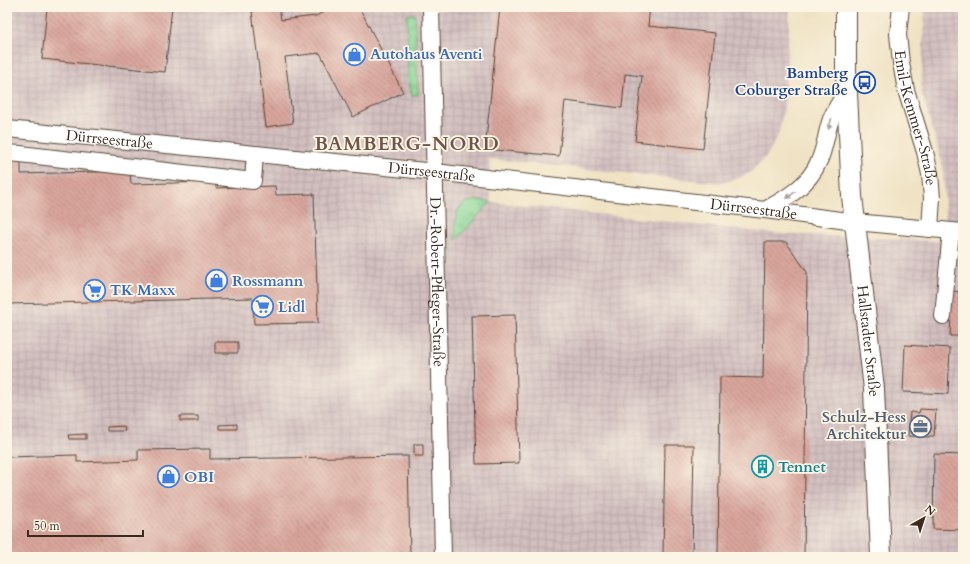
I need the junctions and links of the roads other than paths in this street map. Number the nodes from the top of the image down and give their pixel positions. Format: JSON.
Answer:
{"nodes":[{"id":1,"x":431,"y":7,"type":"edge"},
{"id":2,"x":846,"y":7,"type":"edge"},
{"id":3,"x":901,"y":7,"type":"edge"},
{"id":4,"x":847,"y":89,"type":"junction"},
{"id":5,"x":14,"y":130,"type":"edge"},
{"id":6,"x":118,"y":141,"type":"junction"},
{"id":7,"x":13,"y":154,"type":"edge"},
{"id":8,"x":256,"y":154,"type":"junction"},
{"id":9,"x":116,"y":165,"type":"junction"},
{"id":10,"x":435,"y":172,"type":"junction"},
{"id":11,"x":765,"y":210,"type":"junction"},
{"id":12,"x":855,"y":222,"type":"junction"},
{"id":13,"x":930,"y":229,"type":"junction"},
{"id":14,"x":957,"y":231,"type":"edge"},
{"id":15,"x":943,"y":316,"type":"dead end"},
{"id":16,"x":443,"y":557,"type":"edge"},
{"id":17,"x":881,"y":557,"type":"edge"}],
"edges":[{"from":1,"to":10,"type":"street","name":"Dr.-Robert-Pfleger-Straße"},
{"from":2,"to":4,"type":"main road","name":"Hallstadter Straße"},
{"from":3,"to":13,"type":"street","name":"Emil-Kemmer-Straße"},
{"from":4,"to":11,"type":"street","one_way":true},
{"from":4,"to":12,"type":"main road","name":"Hallstadter Straße"},
{"from":5,"to":6,"type":"street","name":"Dürrseestraße"},
{"from":5,"to":7,"type":"street"},
{"from":6,"to":8,"type":"street","name":"Dürrseestraße"},
{"from":6,"to":9,"type":"street"},
{"from":7,"to":9,"type":"street"},
{"from":8,"to":9,"type":"street"},
{"from":8,"to":10,"type":"street","name":"Dürrseestraße"},
{"from":10,"to":11,"type":"street","name":"Dürrseestraße"},
{"from":10,"to":16,"type":"street","name":"Dr.-Robert-Pfleger-Straße"},
{"from":11,"to":12,"type":"street","name":"Dürrseestraße"},
{"from":12,"to":13,"type":"street","name":"Dürrseestraße"},
{"from":12,"to":17,"type":"main road","name":"Hallstadter Straße"},
{"from":13,"to":14,"type":"street","name":"Dürrseestraße"},
{"from":14,"to":15,"type":"street"}]}
